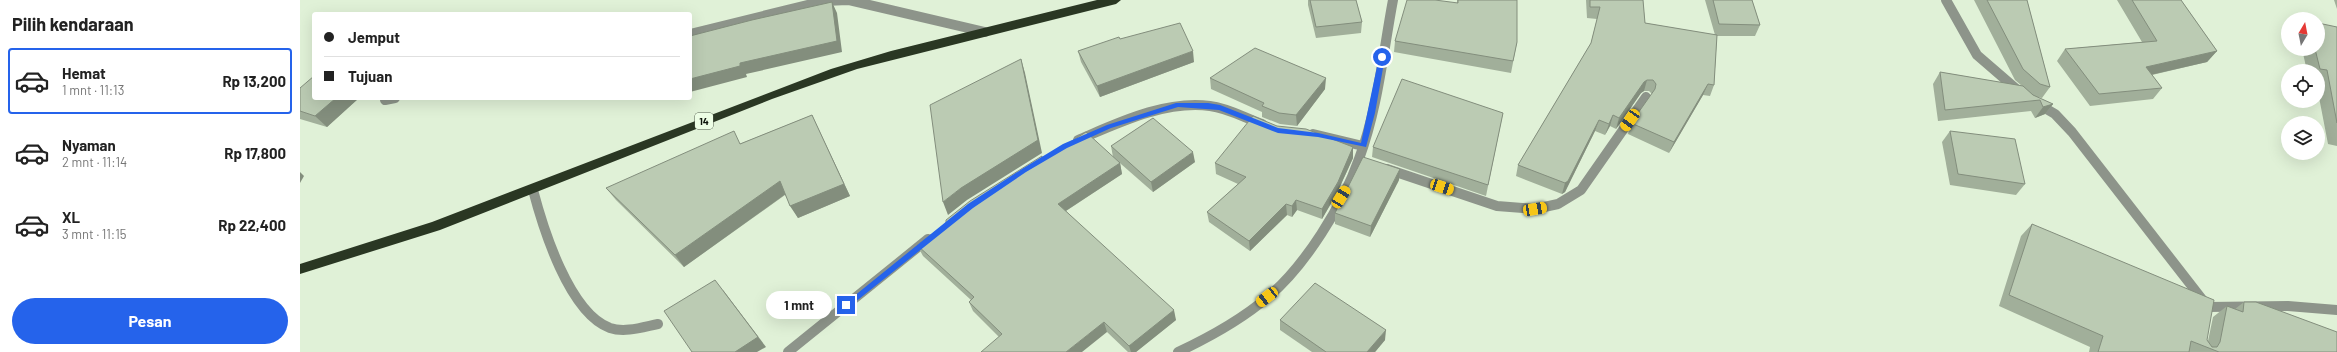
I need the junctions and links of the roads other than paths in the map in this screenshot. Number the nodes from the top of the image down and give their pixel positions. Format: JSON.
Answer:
{"nodes":[{"id":1,"x":1116,"y":0,"type":"edge"},
{"id":2,"x":1393,"y":0,"type":"edge"},
{"id":3,"x":1946,"y":0,"type":"edge"},
{"id":4,"x":985,"y":32,"type":"junction"},
{"id":5,"x":692,"y":34,"type":"edge"},
{"id":6,"x":1646,"y":97,"type":"dead end"},
{"id":7,"x":1272,"y":128,"type":"edge"},
{"id":8,"x":1302,"y":133,"type":"edge"},
{"id":9,"x":1065,"y":146,"type":"edge"},
{"id":10,"x":1363,"y":146,"type":"junction"},
{"id":11,"x":1366,"y":162,"type":"junction"},
{"id":12,"x":532,"y":190,"type":"junction"},
{"id":13,"x":935,"y":234,"type":"edge"},
{"id":14,"x":300,"y":269,"type":"edge"},
{"id":15,"x":2337,"y":310,"type":"edge"},
{"id":16,"x":658,"y":324,"type":"dead end"},
{"id":17,"x":788,"y":352,"type":"edge"},
{"id":18,"x":1178,"y":352,"type":"edge"}],
"edges":[{"from":1,"to":4,"type":"highway","number":"14"},
{"from":2,"to":10,"type":"street"},
{"from":3,"to":15,"type":"street"},
{"from":4,"to":5,"type":"street"},
{"from":4,"to":12,"type":"highway","number":"14"},
{"from":6,"to":11,"type":"street"},
{"from":7,"to":9,"type":"street"},
{"from":8,"to":10,"type":"street"},
{"from":10,"to":11,"type":"street"},
{"from":11,"to":18,"type":"street"},
{"from":12,"to":14,"type":"highway","number":"14"},
{"from":12,"to":16,"type":"street"},
{"from":13,"to":17,"type":"street"}]}
